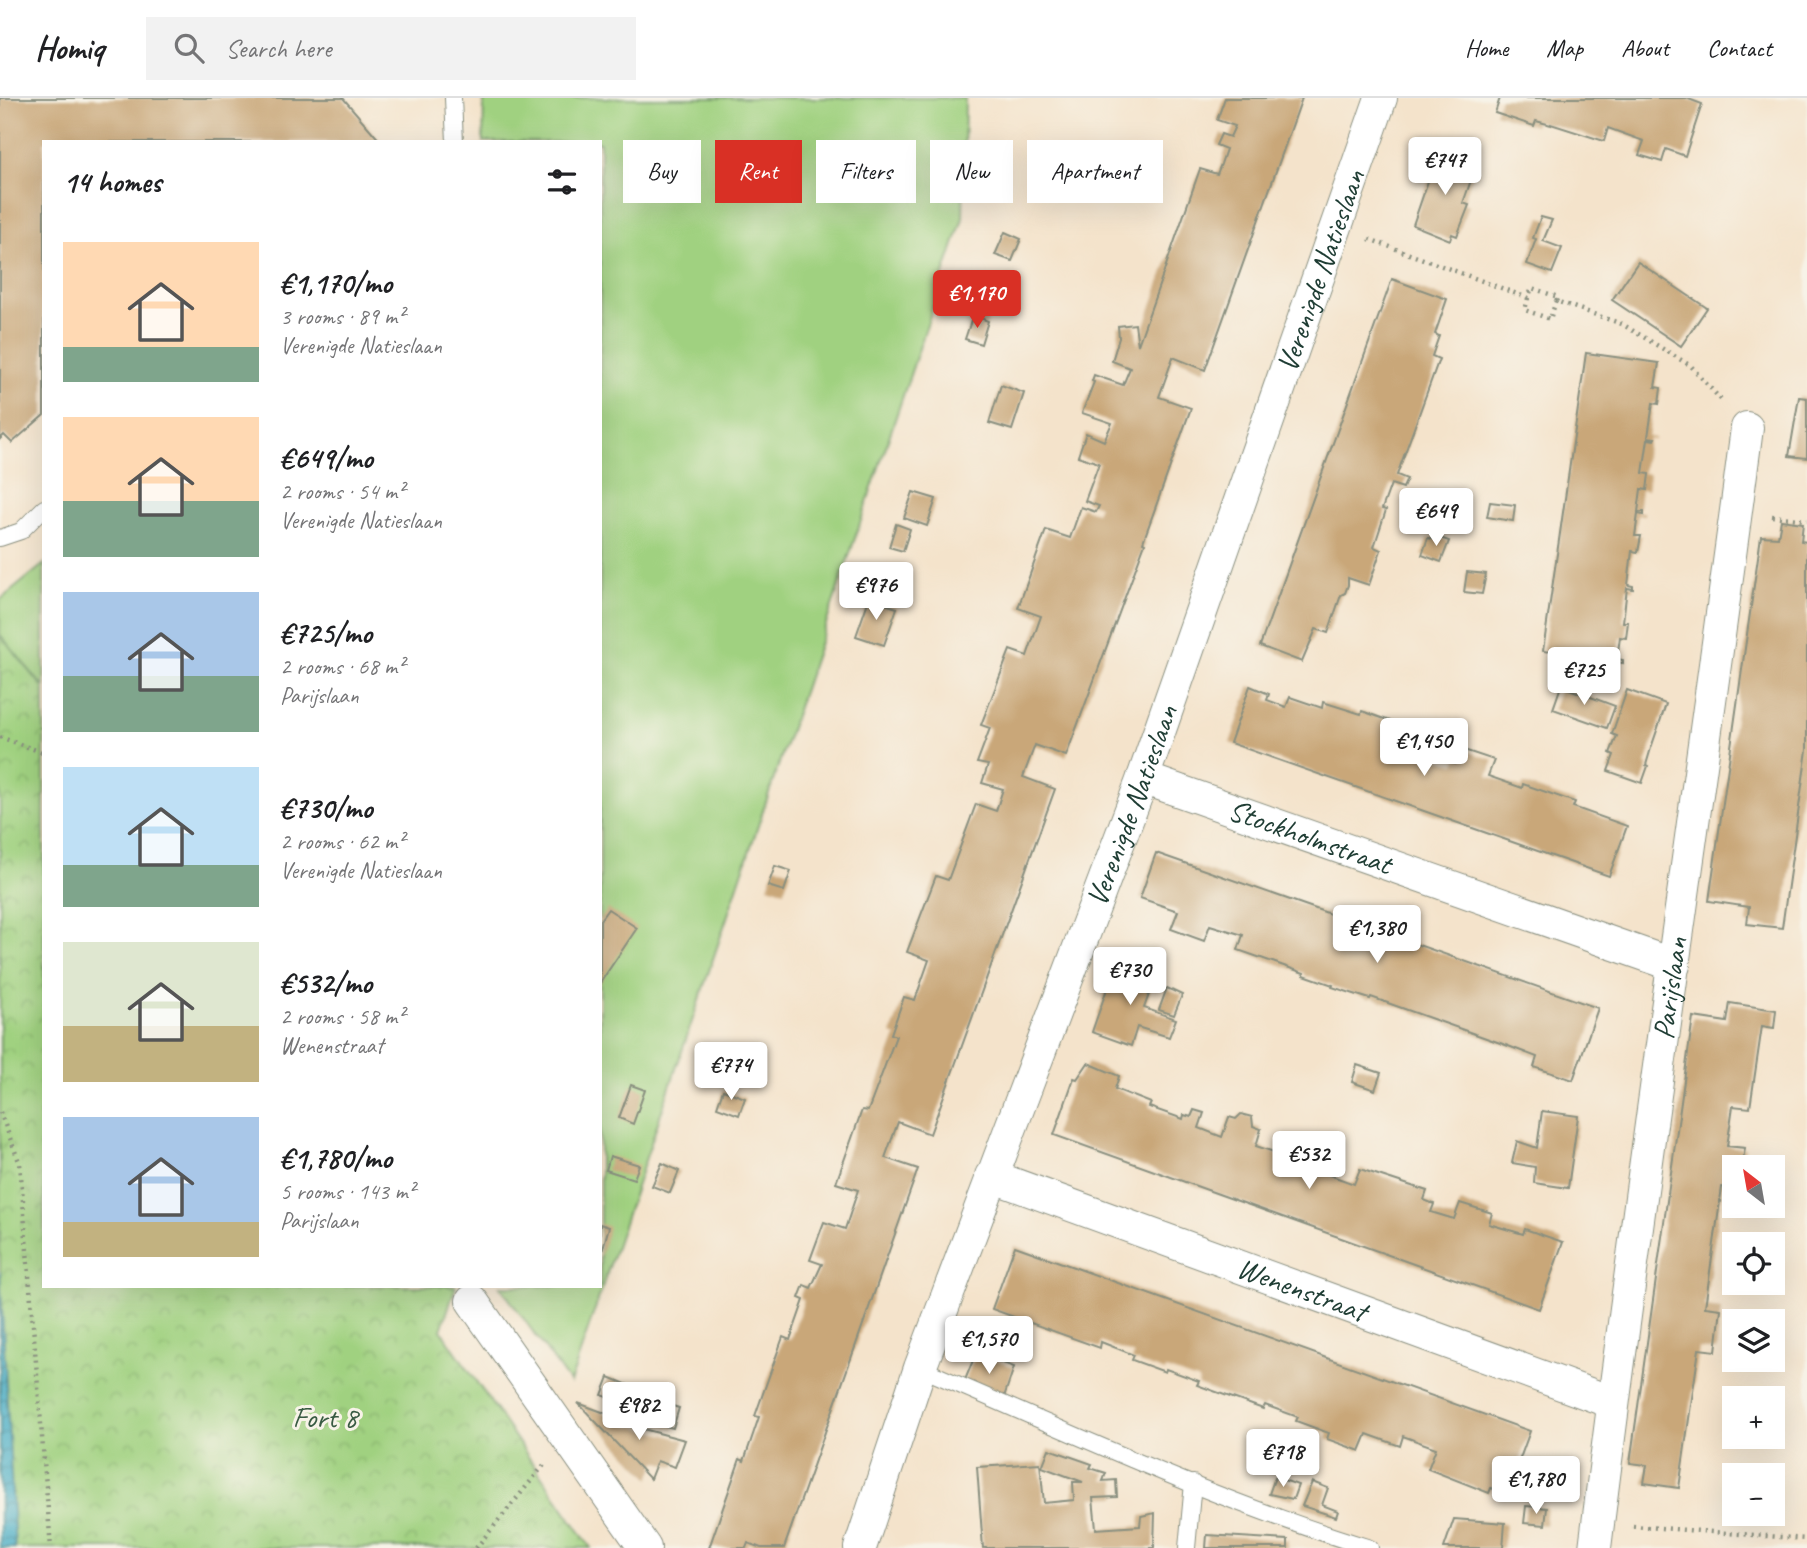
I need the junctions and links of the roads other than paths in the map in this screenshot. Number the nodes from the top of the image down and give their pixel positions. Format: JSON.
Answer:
{"nodes":[{"id":1,"x":453,"y":98,"type":"edge"},
{"id":2,"x":1381,"y":98,"type":"edge"},
{"id":3,"x":454,"y":140,"type":"edge"},
{"id":4,"x":1747,"y":428,"type":"road end"},
{"id":5,"x":42,"y":510,"type":"edge"},
{"id":6,"x":0,"y":538,"type":"edge"},
{"id":7,"x":1143,"y":778,"type":"junction"},
{"id":8,"x":1674,"y":965,"type":"junction"},
{"id":9,"x":991,"y":1176,"type":"junction"},
{"id":10,"x":472,"y":1301,"type":"dead end"},
{"id":11,"x":920,"y":1368,"type":"junction"},
{"id":12,"x":1611,"y":1402,"type":"junction"},
{"id":13,"x":1193,"y":1483,"type":"junction"},
{"id":14,"x":1596,"y":1536,"type":"edge"},
{"id":15,"x":1337,"y":1543,"type":"edge"},
{"id":16,"x":645,"y":1548,"type":"edge"},
{"id":17,"x":860,"y":1548,"type":"edge"},
{"id":18,"x":1187,"y":1548,"type":"edge"},
{"id":19,"x":1370,"y":1548,"type":"edge"}],
"edges":[{"from":1,"to":3,"type":"lane"},
{"from":2,"to":7,"type":"street","name":"Verenigde Natieslaan"},
{"from":4,"to":8,"type":"street","name":"Parijslaan"},
{"from":5,"to":6,"type":"lane"},
{"from":7,"to":8,"type":"street","name":"Stockholmstraat"},
{"from":7,"to":9,"type":"street","name":"Verenigde Natieslaan"},
{"from":8,"to":12,"type":"street","name":"Parijslaan"},
{"from":9,"to":11,"type":"street","name":"Verenigde Natieslaan"},
{"from":9,"to":12,"type":"street","name":"Wenenstraat"},
{"from":10,"to":16,"type":"street"},
{"from":11,"to":13,"type":"lane"},
{"from":11,"to":17,"type":"street","name":"Verenigde Natieslaan"},
{"from":12,"to":14,"type":"street","name":"Parijslaan"},
{"from":13,"to":15,"type":"lane"},
{"from":13,"to":18,"type":"lane"},
{"from":15,"to":19,"type":"lane"}]}
